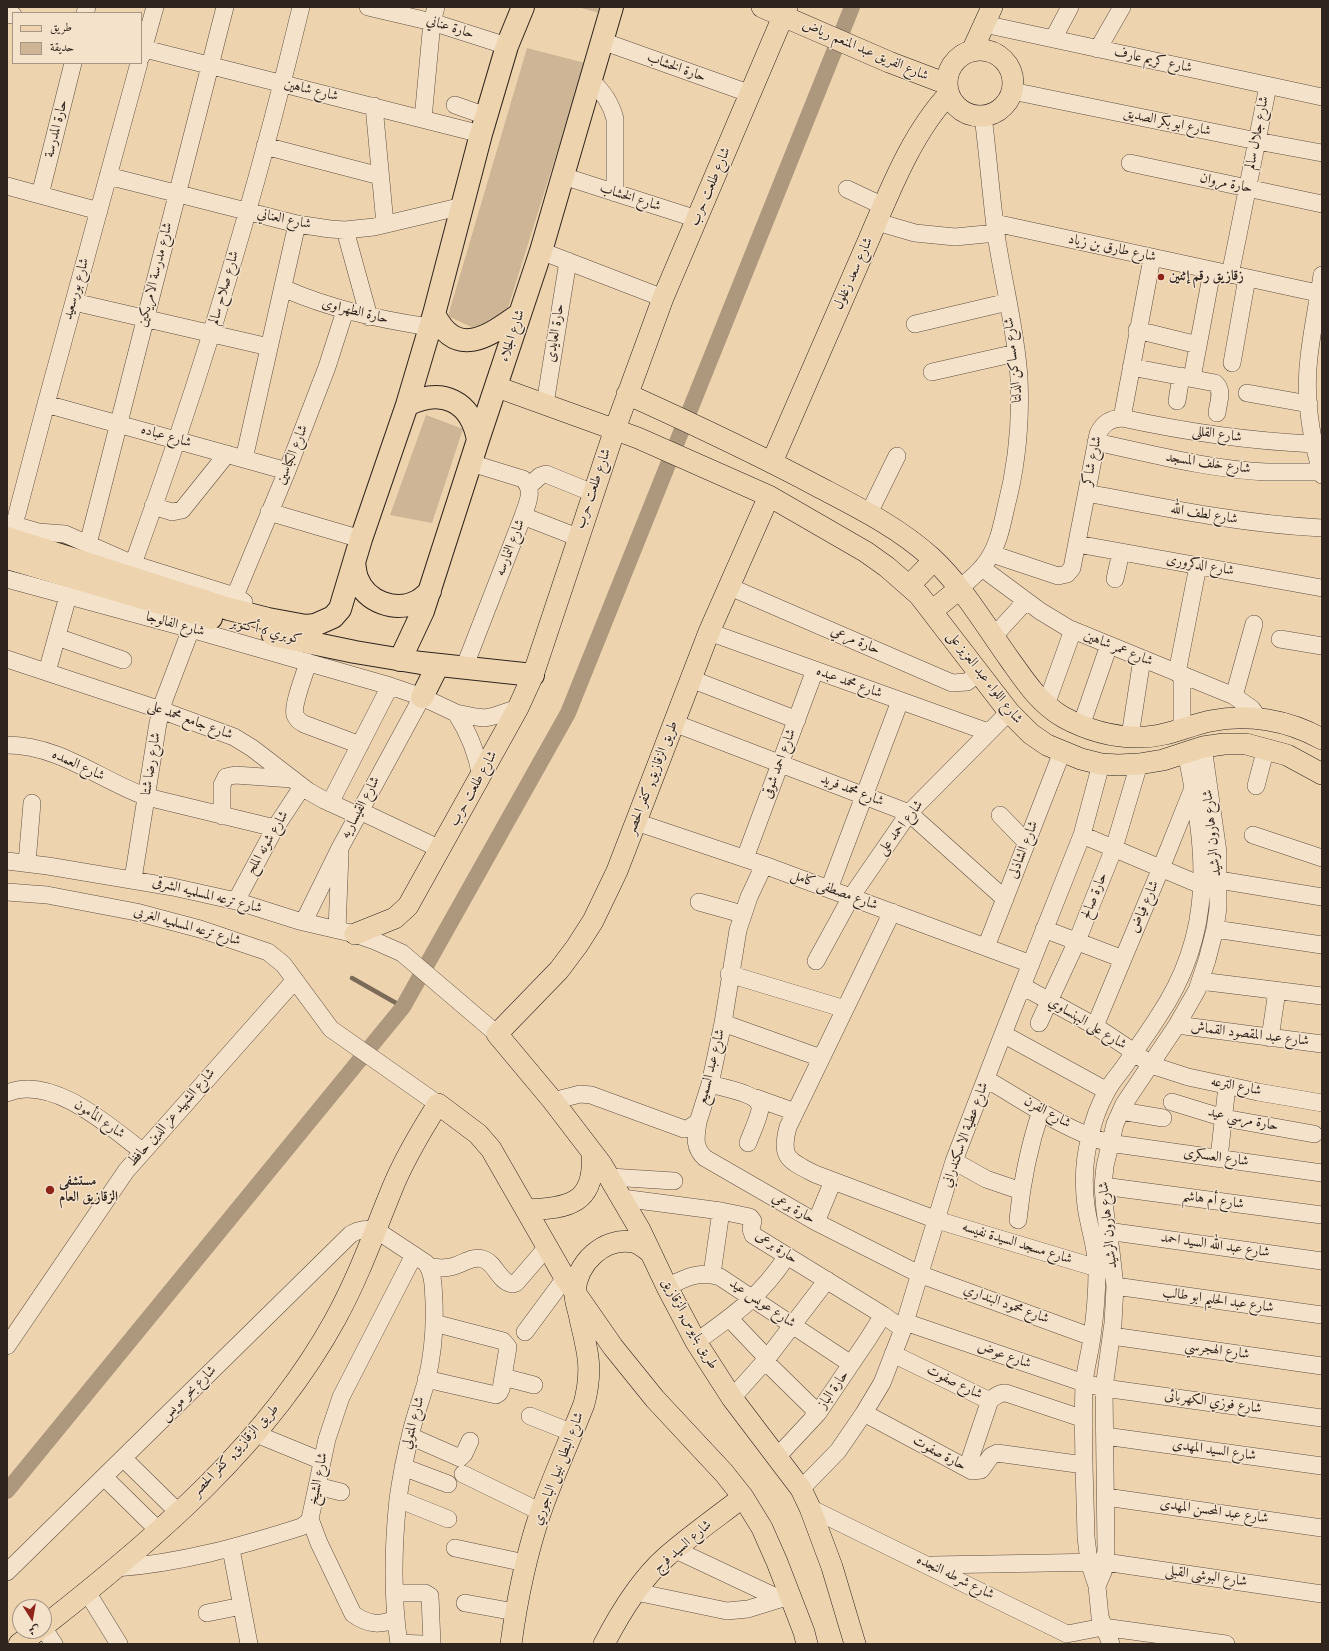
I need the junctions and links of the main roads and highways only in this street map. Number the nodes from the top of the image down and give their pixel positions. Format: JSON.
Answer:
{"nodes":[{"id":1,"x":522,"y":7,"type":"edge"},
{"id":2,"x":612,"y":7,"type":"edge"},
{"id":3,"x":762,"y":7,"type":"edge"},
{"id":4,"x":785,"y":12,"type":"edge"},
{"id":5,"x":988,"y":16,"type":"edge"},
{"id":6,"x":972,"y":51,"type":"junction"},
{"id":7,"x":948,"y":89,"type":"junction"},
{"id":8,"x":520,"y":314,"type":"junction"},
{"id":9,"x":431,"y":320,"type":"junction"},
{"id":10,"x":497,"y":387,"type":"junction"},
{"id":11,"x":627,"y":394,"type":"junction"},
{"id":12,"x":407,"y":405,"type":"junction"},
{"id":13,"x":615,"y":429,"type":"junction"},
{"id":14,"x":478,"y":440,"type":"junction"},
{"id":15,"x":772,"y":462,"type":"junction"},
{"id":16,"x":769,"y":496,"type":"junction"},
{"id":17,"x":7,"y":538,"type":"edge"},
{"id":18,"x":7,"y":558,"type":"edge"},
{"id":19,"x":934,"y":560,"type":"junction"},
{"id":20,"x":354,"y":562,"type":"junction"},
{"id":21,"x":909,"y":586,"type":"junction"},
{"id":22,"x":959,"y":589,"type":"junction"},
{"id":23,"x":430,"y":591,"type":"junction"},
{"id":24,"x":180,"y":601,"type":"junction"},
{"id":25,"x":932,"y":611,"type":"junction"},
{"id":26,"x":400,"y":660,"type":"junction"},
{"id":27,"x":438,"y":665,"type":"junction"},
{"id":28,"x":533,"y":675,"type":"junction"},
{"id":29,"x":422,"y":697,"type":"road end"},
{"id":30,"x":1320,"y":734,"type":"edge"},
{"id":31,"x":1322,"y":774,"type":"edge"},
{"id":32,"x":346,"y":932,"type":"road end"},
{"id":33,"x":492,"y":1029,"type":"joint"},
{"id":34,"x":592,"y":1152,"type":"junction"},
{"id":35,"x":526,"y":1210,"type":"junction"},
{"id":36,"x":651,"y":1253,"type":"junction"},
{"id":37,"x":570,"y":1285,"type":"junction"},
{"id":38,"x":743,"y":1497,"type":"junction"},
{"id":39,"x":52,"y":1620,"type":"edge"},
{"id":40,"x":511,"y":1644,"type":"edge"},
{"id":41,"x":604,"y":1644,"type":"edge"},
{"id":42,"x":807,"y":1644,"type":"edge"},
{"id":43,"x":854,"y":1644,"type":"edge"}],
"edges":[{"from":1,"to":9,"type":"highway"},
{"from":2,"to":8,"type":"highway","name":"شارع الجلاء"},
{"from":3,"to":4,"type":"main road","name":"شارع الفريق عبد المنعم رياض"},
{"from":4,"to":7,"type":"main road","name":"شارع الفريق عبد المنعم رياض"},
{"from":4,"to":11,"type":"main road","name":"شارع طلعت حرب"},
{"from":5,"to":6,"type":"main road"},
{"from":6,"to":7,"type":"main road"},
{"from":6,"to":7,"type":"main road"},
{"from":7,"to":15,"type":"main road","name":"شارع سعد زغلول"},
{"from":8,"to":9,"type":"highway"},
{"from":8,"to":10,"type":"highway","name":"شارع الجلاء"},
{"from":9,"to":12,"type":"highway"},
{"from":10,"to":13,"type":"main road","name":"شارع اللواء عبد العزيز على"},
{"from":10,"to":14,"type":"highway","name":"شارع الجلاء"},
{"from":11,"to":13,"type":"main road","name":"شارع طلعت حرب"},
{"from":11,"to":15,"type":"main road"},
{"from":12,"to":14,"type":"highway"},
{"from":12,"to":20,"type":"highway"},
{"from":13,"to":16,"type":"main road","name":"شارع اللواء عبد العزيز على"},
{"from":13,"to":28,"type":"main road","name":"شارع طلعت حرب"},
{"from":14,"to":23,"type":"highway","name":"شارع الجلاء"},
{"from":15,"to":19,"type":"main road"},
{"from":16,"to":21,"type":"main road","name":"شارع اللواء عبد العزيز على"},
{"from":16,"to":33,"type":"main road","name":"طريق الزقازيق, كفر الحصر"},
{"from":17,"to":24,"type":"highway","name":"كوبري 6 أكتوبر"},
{"from":18,"to":24,"type":"highway","name":"كوبري 6 أكتوبر"},
{"from":19,"to":21,"type":"main road"},
{"from":19,"to":22,"type":"main road"},
{"from":20,"to":23,"type":"highway"},
{"from":20,"to":24,"type":"highway"},
{"from":21,"to":25,"type":"main road","name":"شارع اللواء عبد العزيز على"},
{"from":22,"to":25,"type":"main road"},
{"from":22,"to":30,"type":"main road"},
{"from":23,"to":26,"type":"highway","name":"شارع الجلاء"},
{"from":24,"to":26,"type":"highway","name":"كوبري 6 أكتوبر"},
{"from":25,"to":31,"type":"main road","name":"شارع اللواء عبد العزيز على"},
{"from":26,"to":27,"type":"highway","name":"كوبري 6 أكتوبر"},
{"from":27,"to":28,"type":"highway","name":"كوبري 6 أكتوبر"},
{"from":27,"to":29,"type":"highway"},
{"from":28,"to":32,"type":"main road","name":"شارع طلعت حرب"},
{"from":33,"to":34,"type":"main road","name":"طريق بنايوس, الزقازيق"},
{"from":34,"to":35,"type":"main road"},
{"from":34,"to":36,"type":"main road","name":"طريق بنايوس, الزقازيق"},
{"from":35,"to":37,"type":"main road"},
{"from":35,"to":39,"type":"main road","name":"طريق الزقازيق, كفر الحصر"},
{"from":36,"to":37,"type":"main road"},
{"from":36,"to":43,"type":"main road","name":"طريق بنايوس, الزقازيق"},
{"from":37,"to":38,"type":"main road"},
{"from":37,"to":40,"type":"main road","name":"شارع البطل نبيل الباجوري"},
{"from":38,"to":41,"type":"main road","name":"شارع السيد فرج"},
{"from":38,"to":42,"type":"main road"}]}
